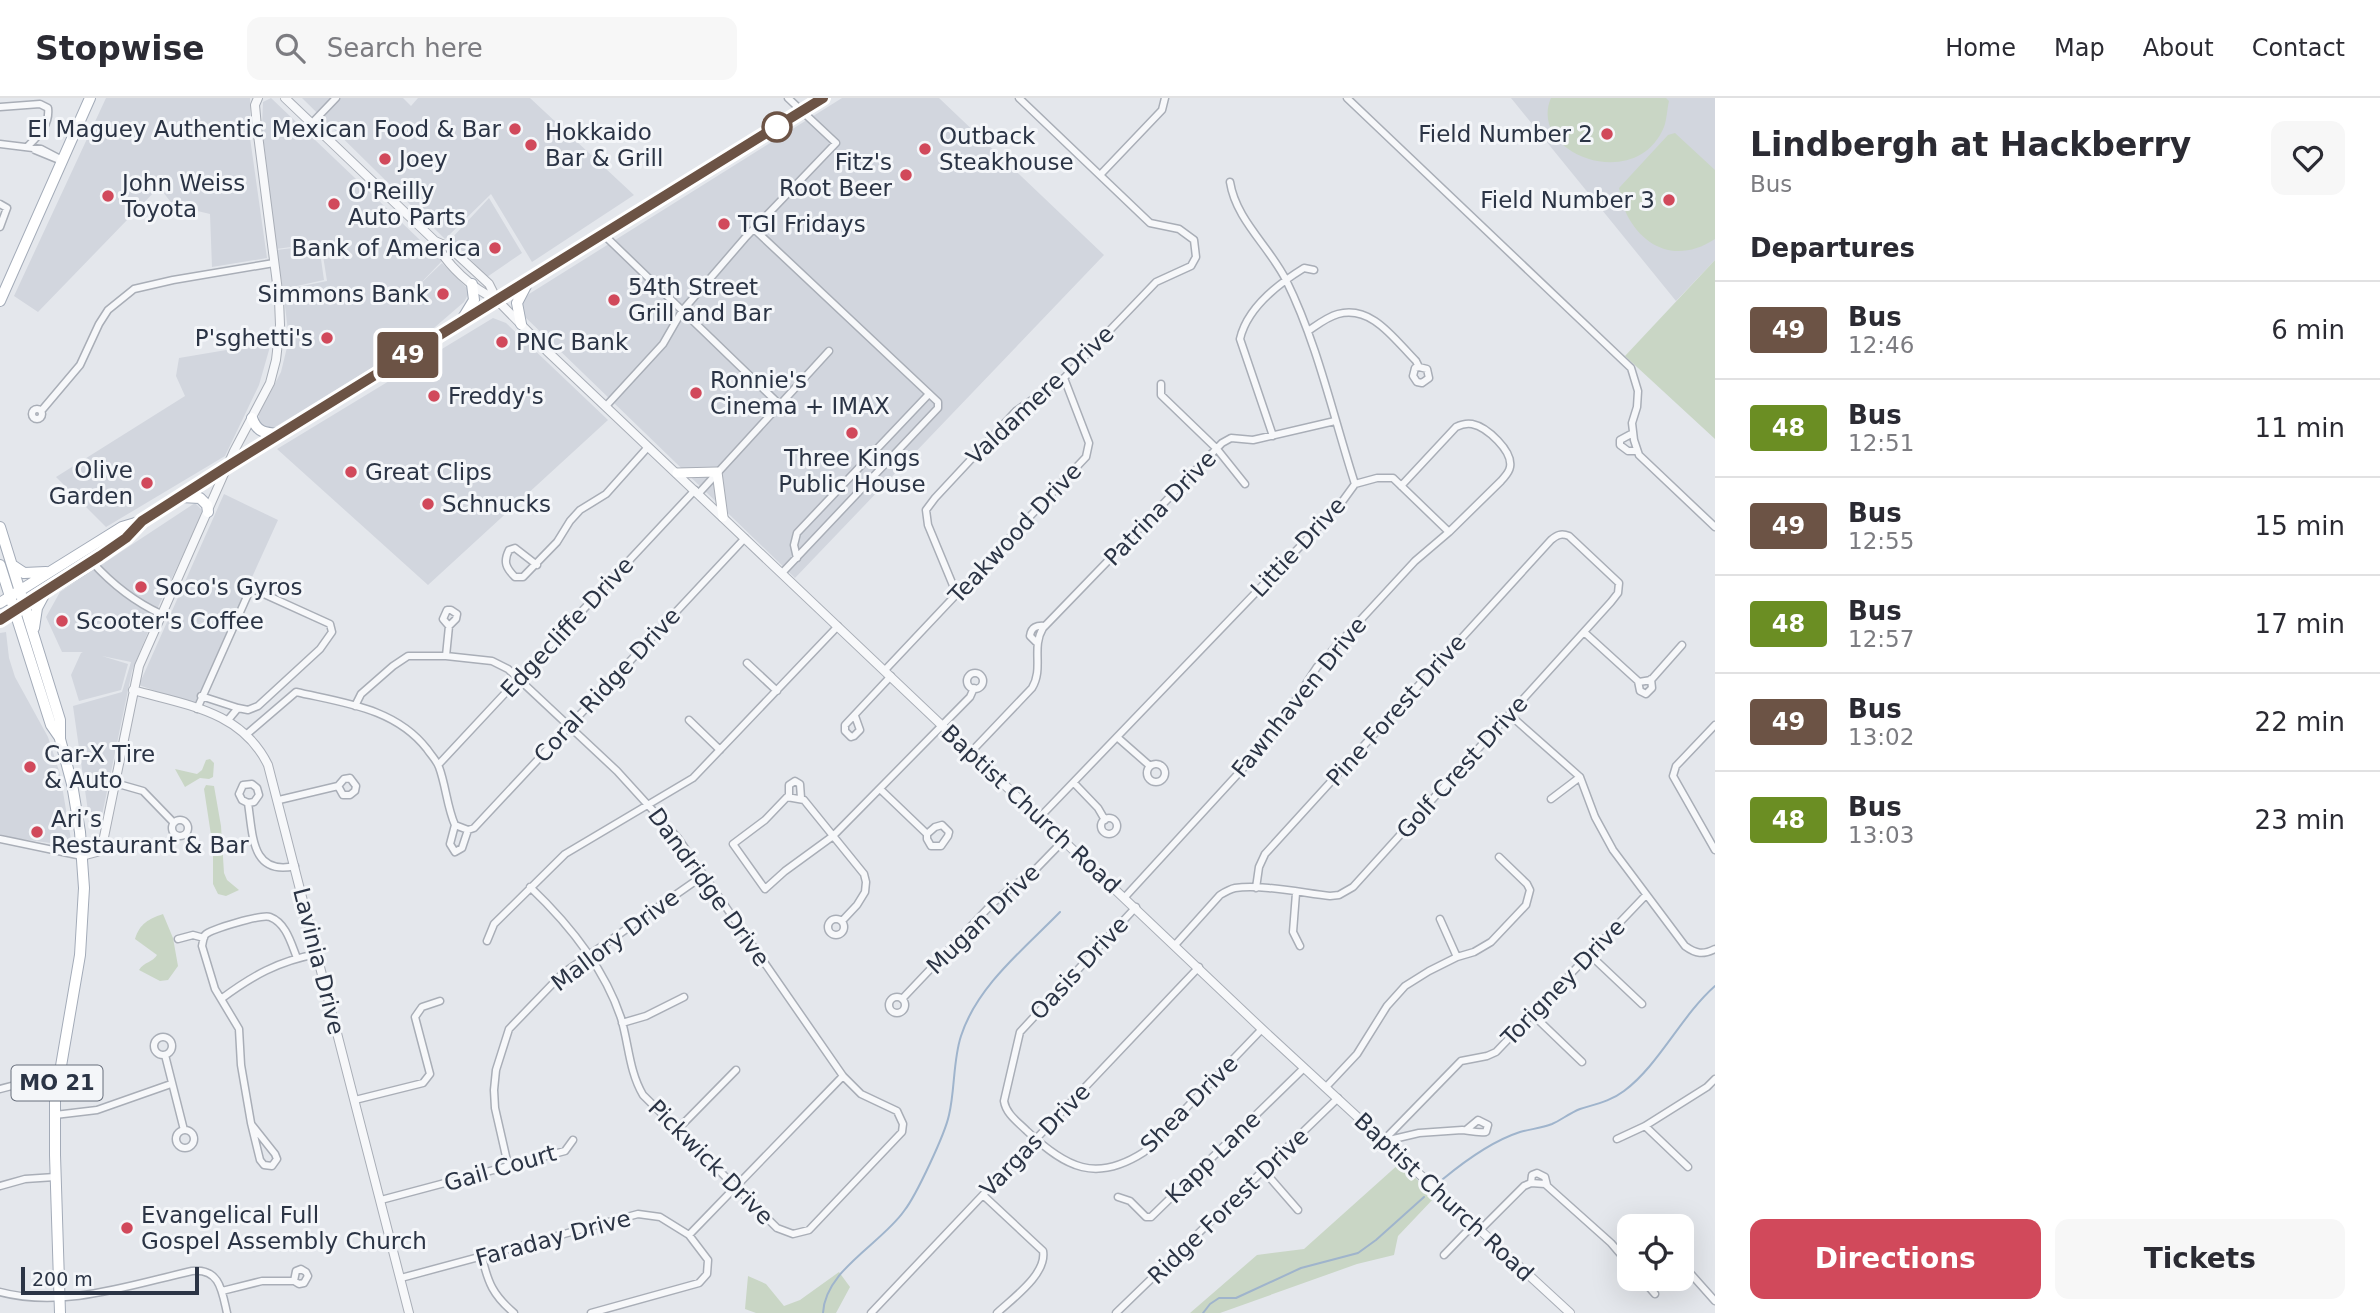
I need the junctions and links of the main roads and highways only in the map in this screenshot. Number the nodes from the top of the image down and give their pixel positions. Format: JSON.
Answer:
{"nodes":[{"id":1,"x":90,"y":98,"type":"edge"},
{"id":2,"x":822,"y":98,"type":"edge"},
{"id":3,"x":529,"y":280,"type":"junction"},
{"id":4,"x":472,"y":284,"type":"road end"},
{"id":5,"x":0,"y":301,"type":"edge"},
{"id":6,"x":461,"y":322,"type":"junction"},
{"id":7,"x":521,"y":324,"type":"road end"},
{"id":8,"x":252,"y":418,"type":"road end"},
{"id":9,"x":281,"y":434,"type":"junction"},
{"id":10,"x":677,"y":473,"type":"road end"},
{"id":11,"x":180,"y":497,"type":"junction"},
{"id":12,"x":208,"y":512,"type":"road end"},
{"id":13,"x":723,"y":517,"type":"road end"},
{"id":14,"x":142,"y":521,"type":"junction"},
{"id":15,"x":0,"y":527,"type":"edge"},
{"id":16,"x":12,"y":565,"type":"junction"},
{"id":17,"x":1,"y":569,"type":"edge"},
{"id":18,"x":50,"y":572,"type":"junction"},
{"id":19,"x":0,"y":583,"type":"edge"},
{"id":20,"x":20,"y":591,"type":"junction"},
{"id":21,"x":46,"y":591,"type":"junction"},
{"id":22,"x":10,"y":597,"type":"junction"},
{"id":23,"x":0,"y":603,"type":"edge"},
{"id":24,"x":24,"y":605,"type":"junction"},
{"id":25,"x":14,"y":611,"type":"junction"},
{"id":26,"x":0,"y":620,"type":"edge"},
{"id":27,"x":0,"y":626,"type":"edge"},
{"id":28,"x":21,"y":632,"type":"junction"},
{"id":29,"x":33,"y":632,"type":"junction"},
{"id":30,"x":60,"y":738,"type":"junction"},
{"id":31,"x":60,"y":1313,"type":"edge"}],
"edges":[{"from":1,"to":5,"type":"main road"},
{"from":2,"to":3,"type":"main road"},
{"from":3,"to":6,"type":"main road"},
{"from":3,"to":7,"type":"main road"},
{"from":4,"to":6,"type":"main road"},
{"from":6,"to":9,"type":"main road"},
{"from":8,"to":9,"type":"main road"},
{"from":9,"to":11,"type":"main road"},
{"from":10,"to":13,"type":"main road"},
{"from":11,"to":12,"type":"main road"},
{"from":11,"to":14,"type":"main road"},
{"from":14,"to":18,"type":"main road"},
{"from":14,"to":21,"type":"main road"},
{"from":15,"to":16,"type":"main road","number":"MO 21"},
{"from":16,"to":18,"type":"main road"},
{"from":16,"to":20,"type":"main road","number":"MO 21"},
{"from":17,"to":19,"type":"main road"},
{"from":17,"to":22,"type":"main road","number":"MO 21"},
{"from":18,"to":20,"type":"main road"},
{"from":20,"to":22,"type":"main road"},
{"from":20,"to":24,"type":"main road","number":"MO 21"},
{"from":21,"to":24,"type":"main road"},
{"from":21,"to":29,"type":"main road"},
{"from":22,"to":23,"type":"main road"},
{"from":22,"to":25,"type":"main road","number":"MO 21"},
{"from":24,"to":25,"type":"main road"},
{"from":24,"to":29,"type":"main road","number":"MO 21"},
{"from":25,"to":26,"type":"main road"},
{"from":25,"to":28,"type":"main road","number":"MO 21"},
{"from":27,"to":28,"type":"main road"},
{"from":28,"to":30,"type":"main road","number":"MO 21"},
{"from":29,"to":30,"type":"main road","number":"MO 21"},
{"from":30,"to":31,"type":"main road","number":"MO 21"}]}
